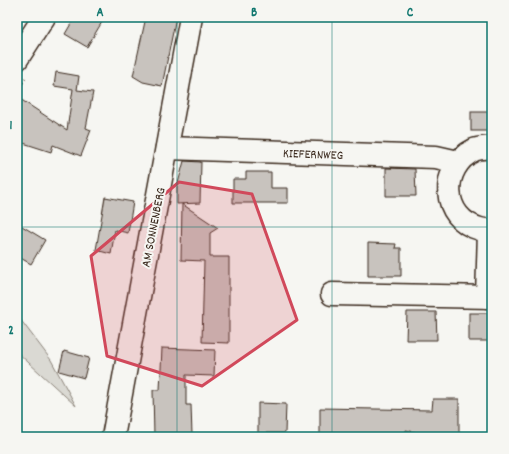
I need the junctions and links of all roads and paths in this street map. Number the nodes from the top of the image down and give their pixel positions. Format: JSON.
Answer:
{"nodes":[{"id":1,"x":44,"y":17,"type":"edge"},
{"id":2,"x":191,"y":17,"type":"edge"},
{"id":3,"x":17,"y":59,"type":"edge"},
{"id":4,"x":167,"y":148,"type":"junction"},
{"id":5,"x":492,"y":148,"type":"edge"},
{"id":6,"x":458,"y":162,"type":"junction"},
{"id":7,"x":491,"y":231,"type":"edge"},
{"id":8,"x":332,"y":294,"type":"dead end"},
{"id":9,"x":489,"y":297,"type":"edge"},
{"id":10,"x":113,"y":437,"type":"edge"}],
"edges":[{"from":1,"to":3,"type":"street"},
{"from":2,"to":4,"type":"street","name":"AM SONNENBERG"},
{"from":4,"to":6,"type":"street","name":"KIEFERNWEG"},
{"from":4,"to":10,"type":"street","name":"AM SONNENBERG"},
{"from":5,"to":6,"type":"street"},
{"from":6,"to":7,"type":"street"},
{"from":7,"to":9,"type":"street"},
{"from":8,"to":9,"type":"street"}]}
